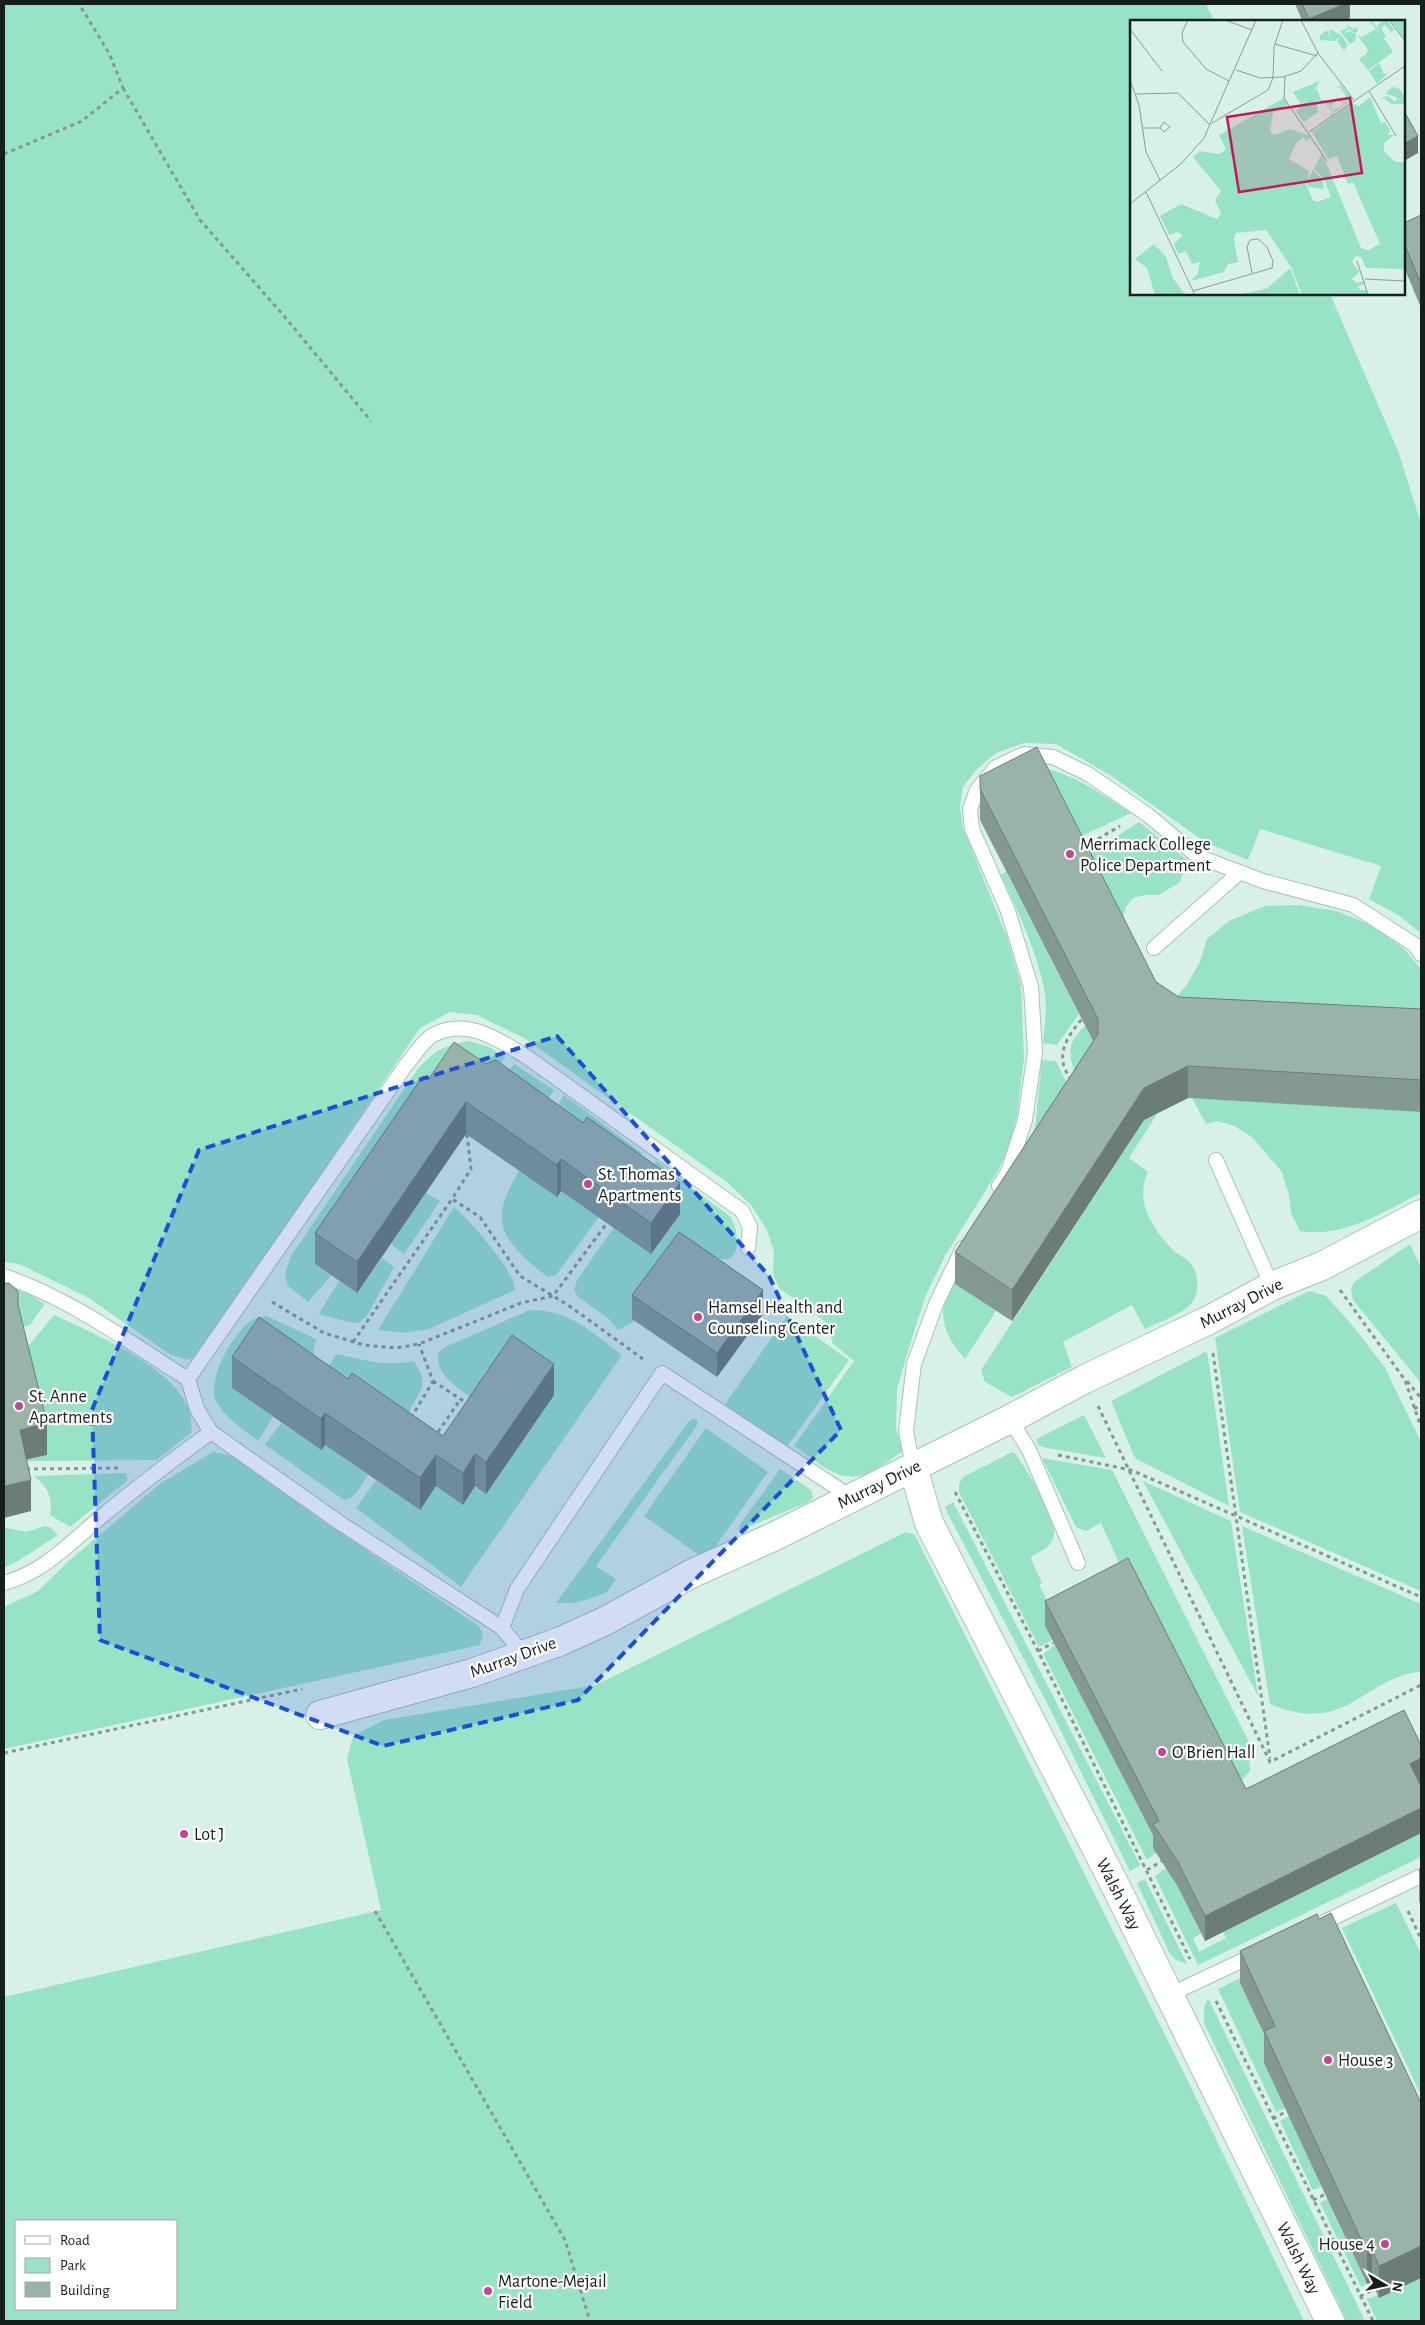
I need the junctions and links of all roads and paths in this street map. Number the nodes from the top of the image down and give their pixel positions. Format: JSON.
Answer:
{"nodes":[{"id":1,"x":79,"y":4,"type":"edge"},
{"id":2,"x":123,"y":88,"type":"junction"},
{"id":3,"x":4,"y":154,"type":"edge"},
{"id":4,"x":371,"y":420,"type":"dead end"},
{"id":5,"x":1144,"y":812,"type":"junction"},
{"id":6,"x":1082,"y":848,"type":"edge"},
{"id":7,"x":1240,"y":872,"type":"junction"},
{"id":8,"x":1154,"y":948,"type":"dead end"},
{"id":9,"x":1421,"y":954,"type":"edge"},
{"id":10,"x":1082,"y":1019,"type":"edge"},
{"id":11,"x":1075,"y":1084,"type":"edge"},
{"id":12,"x":466,"y":1134,"type":"edge"},
{"id":13,"x":1216,"y":1160,"type":"dead end"},
{"id":14,"x":994,"y":1195,"type":"edge"},
{"id":15,"x":452,"y":1199,"type":"junction"},
{"id":16,"x":1421,"y":1214,"type":"edge"},
{"id":17,"x":607,"y":1223,"type":"edge"},
{"id":18,"x":969,"y":1234,"type":"edge"},
{"id":19,"x":748,"y":1248,"type":"dead end"},
{"id":20,"x":1322,"y":1266,"type":"junction"},
{"id":21,"x":4,"y":1276,"type":"edge"},
{"id":22,"x":1272,"y":1286,"type":"junction"},
{"id":23,"x":250,"y":1288,"type":"junction"},
{"id":24,"x":554,"y":1296,"type":"junction"},
{"id":25,"x":1209,"y":1320,"type":"junction"},
{"id":26,"x":353,"y":1342,"type":"junction"},
{"id":27,"x":419,"y":1344,"type":"junction"},
{"id":28,"x":662,"y":1373,"type":"junction"},
{"id":29,"x":1085,"y":1379,"type":"junction"},
{"id":30,"x":188,"y":1380,"type":"junction"},
{"id":31,"x":1405,"y":1380,"type":"junction"},
{"id":32,"x":433,"y":1381,"type":"junction"},
{"id":33,"x":1421,"y":1398,"type":"edge"},
{"id":34,"x":460,"y":1400,"type":"junction"},
{"id":35,"x":1421,"y":1405,"type":"edge"},
{"id":36,"x":475,"y":1407,"type":"edge"},
{"id":37,"x":1414,"y":1409,"type":"junction"},
{"id":38,"x":1010,"y":1419,"type":"junction"},
{"id":39,"x":418,"y":1422,"type":"edge"},
{"id":40,"x":1421,"y":1427,"type":"edge"},
{"id":41,"x":432,"y":1429,"type":"edge"},
{"id":42,"x":211,"y":1432,"type":"junction"},
{"id":43,"x":438,"y":1432,"type":"junction"},
{"id":44,"x":440,"y":1441,"type":"edge"},
{"id":45,"x":1029,"y":1450,"type":"junction"},
{"id":46,"x":924,"y":1461,"type":"junction"},
{"id":47,"x":163,"y":1467,"type":"junction"},
{"id":48,"x":22,"y":1470,"type":"edge"},
{"id":49,"x":1131,"y":1470,"type":"junction"},
{"id":50,"x":851,"y":1497,"type":"junction"},
{"id":51,"x":1237,"y":1518,"type":"junction"},
{"id":52,"x":1078,"y":1563,"type":"dead end"},
{"id":53,"x":4,"y":1583,"type":"edge"},
{"id":54,"x":1421,"y":1597,"type":"edge"},
{"id":55,"x":502,"y":1628,"type":"junction"},
{"id":56,"x":1054,"y":1643,"type":"edge"},
{"id":57,"x":1038,"y":1651,"type":"junction"},
{"id":58,"x":523,"y":1654,"type":"junction"},
{"id":59,"x":1421,"y":1685,"type":"edge"},
{"id":60,"x":311,"y":1686,"type":"dead end"},
{"id":61,"x":320,"y":1714,"type":"dead end"},
{"id":62,"x":4,"y":1753,"type":"edge"},
{"id":63,"x":1270,"y":1762,"type":"junction"},
{"id":64,"x":1421,"y":1876,"type":"edge"},
{"id":65,"x":1396,"y":1888,"type":"junction"},
{"id":66,"x":375,"y":1911,"type":"dead end"},
{"id":67,"x":1304,"y":1931,"type":"edge"},
{"id":68,"x":1421,"y":1938,"type":"edge"},
{"id":69,"x":1270,"y":1947,"type":"edge"},
{"id":70,"x":1201,"y":1980,"type":"junction"},
{"id":71,"x":1169,"y":1995,"type":"junction"},
{"id":72,"x":1287,"y":2111,"type":"edge"},
{"id":73,"x":1273,"y":2119,"type":"junction"},
{"id":74,"x":1330,"y":2192,"type":"edge"},
{"id":75,"x":1313,"y":2200,"type":"junction"},
{"id":76,"x":1375,"y":2289,"type":"edge"},
{"id":77,"x":1360,"y":2296,"type":"junction"},
{"id":78,"x":590,"y":2321,"type":"edge"},
{"id":79,"x":1330,"y":2321,"type":"edge"},
{"id":80,"x":1373,"y":2321,"type":"edge"}],
"edges":[{"from":1,"to":2,"type":"path"},
{"from":2,"to":3,"type":"path"},
{"from":2,"to":4,"type":"path"},
{"from":5,"to":6,"type":"path"},
{"from":5,"to":7,"type":"lane"},
{"from":5,"to":14,"type":"lane"},
{"from":7,"to":8,"type":"lane"},
{"from":7,"to":9,"type":"lane"},
{"from":10,"to":11,"type":"path"},
{"from":12,"to":15,"type":"path"},
{"from":13,"to":22,"type":"lane"},
{"from":15,"to":24,"type":"path"},
{"from":15,"to":26,"type":"path"},
{"from":16,"to":20,"type":"street","name":"Murray Drive"},
{"from":17,"to":24,"type":"path"},
{"from":18,"to":46,"type":"lane"},
{"from":19,"to":23,"type":"lane"},
{"from":20,"to":22,"type":"street","name":"Murray Drive"},
{"from":20,"to":31,"type":"path"},
{"from":21,"to":30,"type":"lane"},
{"from":22,"to":25,"type":"street","name":"Murray Drive"},
{"from":23,"to":26,"type":"path"},
{"from":23,"to":30,"type":"lane"},
{"from":24,"to":27,"type":"path"},
{"from":24,"to":28,"type":"path"},
{"from":25,"to":29,"type":"street","name":"Murray Drive"},
{"from":25,"to":51,"type":"path"},
{"from":26,"to":27,"type":"path"},
{"from":27,"to":32,"type":"path"},
{"from":28,"to":50,"type":"lane"},
{"from":28,"to":55,"type":"lane"},
{"from":29,"to":38,"type":"street","name":"Murray Drive"},
{"from":29,"to":49,"type":"path"},
{"from":30,"to":42,"type":"lane"},
{"from":31,"to":33,"type":"path"},
{"from":31,"to":37,"type":"path"},
{"from":32,"to":34,"type":"path"},
{"from":32,"to":39,"type":"path"},
{"from":34,"to":36,"type":"path"},
{"from":34,"to":43,"type":"path"},
{"from":35,"to":37,"type":"path"},
{"from":37,"to":40,"type":"path"},
{"from":38,"to":45,"type":"lane"},
{"from":38,"to":46,"type":"street","name":"Murray Drive"},
{"from":41,"to":43,"type":"path"},
{"from":42,"to":47,"type":"lane"},
{"from":42,"to":55,"type":"lane"},
{"from":43,"to":44,"type":"path"},
{"from":45,"to":49,"type":"path"},
{"from":45,"to":52,"type":"lane"},
{"from":46,"to":50,"type":"street","name":"Murray Drive"},
{"from":46,"to":57,"type":"path"},
{"from":46,"to":71,"type":"street","name":"Walsh Way"},
{"from":47,"to":48,"type":"path"},
{"from":47,"to":53,"type":"lane"},
{"from":49,"to":51,"type":"path"},
{"from":49,"to":63,"type":"path"},
{"from":50,"to":58,"type":"street","name":"Murray Drive"},
{"from":51,"to":54,"type":"path"},
{"from":51,"to":63,"type":"path"},
{"from":55,"to":58,"type":"lane"},
{"from":56,"to":57,"type":"path"},
{"from":57,"to":70,"type":"path"},
{"from":58,"to":61,"type":"street","name":"Murray Drive"},
{"from":59,"to":63,"type":"path"},
{"from":60,"to":62,"type":"path"},
{"from":64,"to":65,"type":"lane"},
{"from":65,"to":67,"type":"lane"},
{"from":65,"to":68,"type":"path"},
{"from":66,"to":78,"type":"path"},
{"from":69,"to":70,"type":"lane"},
{"from":70,"to":71,"type":"lane"},
{"from":70,"to":73,"type":"path"},
{"from":71,"to":79,"type":"street","name":"Walsh Way"},
{"from":72,"to":73,"type":"path"},
{"from":73,"to":75,"type":"path"},
{"from":74,"to":75,"type":"path"},
{"from":75,"to":77,"type":"path"},
{"from":76,"to":77,"type":"path"},
{"from":77,"to":80,"type":"path"}]}
